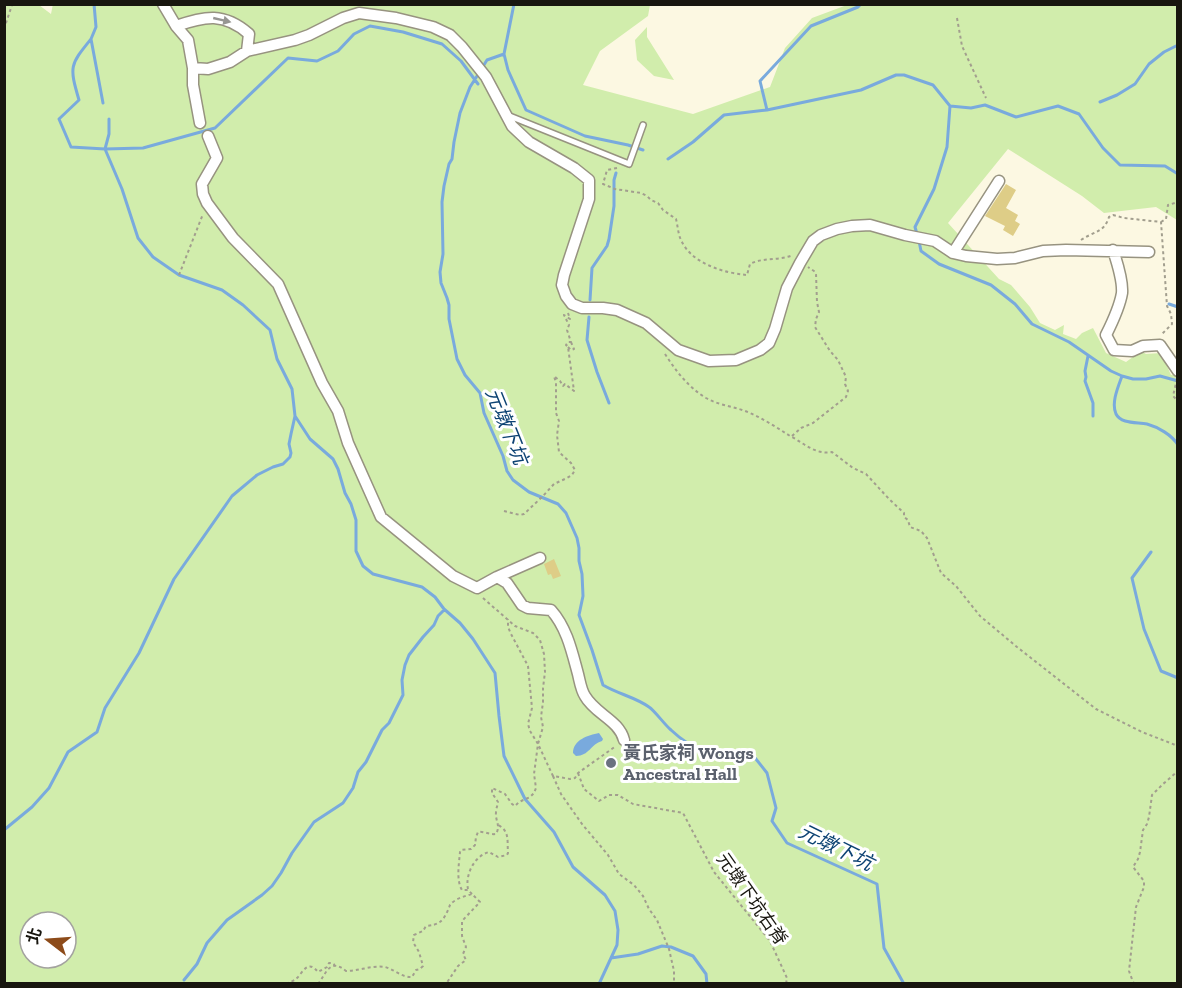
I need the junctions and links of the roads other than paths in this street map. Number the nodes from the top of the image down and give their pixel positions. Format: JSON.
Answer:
{"nodes":[{"id":1,"x":163,"y":4,"type":"edge"},
{"id":2,"x":176,"y":26,"type":"junction"},
{"id":3,"x":247,"y":51,"type":"junction"},
{"id":4,"x":193,"y":68,"type":"junction"},
{"id":5,"x":505,"y":114,"type":"junction"},
{"id":6,"x":201,"y":123,"type":"dead end"},
{"id":7,"x":642,"y":124,"type":"dead end"},
{"id":8,"x":208,"y":136,"type":"dead end"},
{"id":9,"x":999,"y":181,"type":"dead end"},
{"id":10,"x":1113,"y":250,"type":"junction"},
{"id":11,"x":1149,"y":252,"type":"dead end"},
{"id":12,"x":953,"y":253,"type":"junction"},
{"id":13,"x":1178,"y":371,"type":"edge"},
{"id":14,"x":540,"y":558,"type":"dead end"},
{"id":15,"x":497,"y":577,"type":"junction"},
{"id":16,"x":624,"y":740,"type":"road end"}],
"edges":[{"from":1,"to":2,"type":"street"},
{"from":2,"to":3,"type":"street","one_way":true},
{"from":2,"to":4,"type":"street"},
{"from":3,"to":4,"type":"street"},
{"from":3,"to":5,"type":"street"},
{"from":4,"to":6,"type":"street"},
{"from":5,"to":7,"type":"lane"},
{"from":5,"to":12,"type":"street"},
{"from":8,"to":15,"type":"street"},
{"from":9,"to":12,"type":"street"},
{"from":10,"to":11,"type":"street"},
{"from":10,"to":12,"type":"street"},
{"from":10,"to":13,"type":"street"},
{"from":14,"to":15,"type":"street"},
{"from":15,"to":16,"type":"street"}]}
